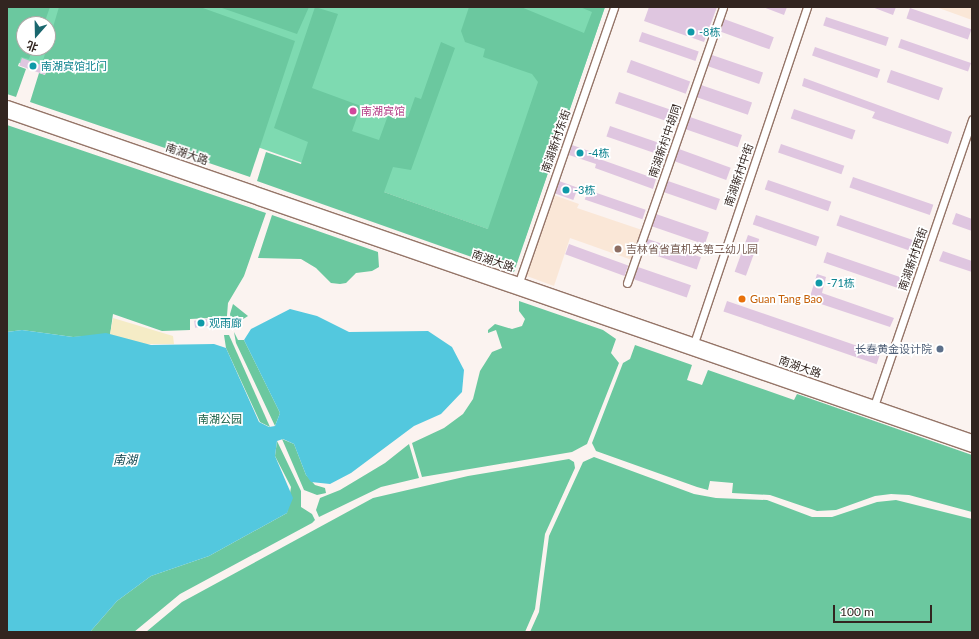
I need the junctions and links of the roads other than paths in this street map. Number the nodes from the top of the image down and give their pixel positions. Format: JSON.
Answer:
{"nodes":[{"id":1,"x":614,"y":7,"type":"edge"},
{"id":2,"x":723,"y":7,"type":"edge"},
{"id":3,"x":807,"y":7,"type":"edge"},
{"id":4,"x":7,"y":105,"type":"edge"},
{"id":5,"x":7,"y":113,"type":"edge"},
{"id":6,"x":972,"y":119,"type":"edge"},
{"id":7,"x":519,"y":282,"type":"junction"},
{"id":8,"x":627,"y":283,"type":"dead end"},
{"id":9,"x":693,"y":346,"type":"junction"},
{"id":10,"x":874,"y":406,"type":"junction"},
{"id":11,"x":972,"y":440,"type":"edge"},
{"id":12,"x":972,"y":447,"type":"edge"}],
"edges":[{"from":1,"to":7,"type":"street","name":"南湖新村东街"},
{"from":2,"to":8,"type":"street","name":"南湖新村中胡同"},
{"from":3,"to":9,"type":"street","name":"南湖新村中街"},
{"from":4,"to":7,"type":"main road","name":"南湖大路"},
{"from":5,"to":9,"type":"main road","name":"南湖大路"},
{"from":6,"to":10,"type":"street","name":"南湖新村西街"},
{"from":7,"to":9,"type":"main road","name":"南湖大路"},
{"from":9,"to":10,"type":"main road","name":"南湖大路"},
{"from":9,"to":12,"type":"main road","name":"南湖大路"},
{"from":10,"to":11,"type":"main road","name":"南湖大路"}]}
